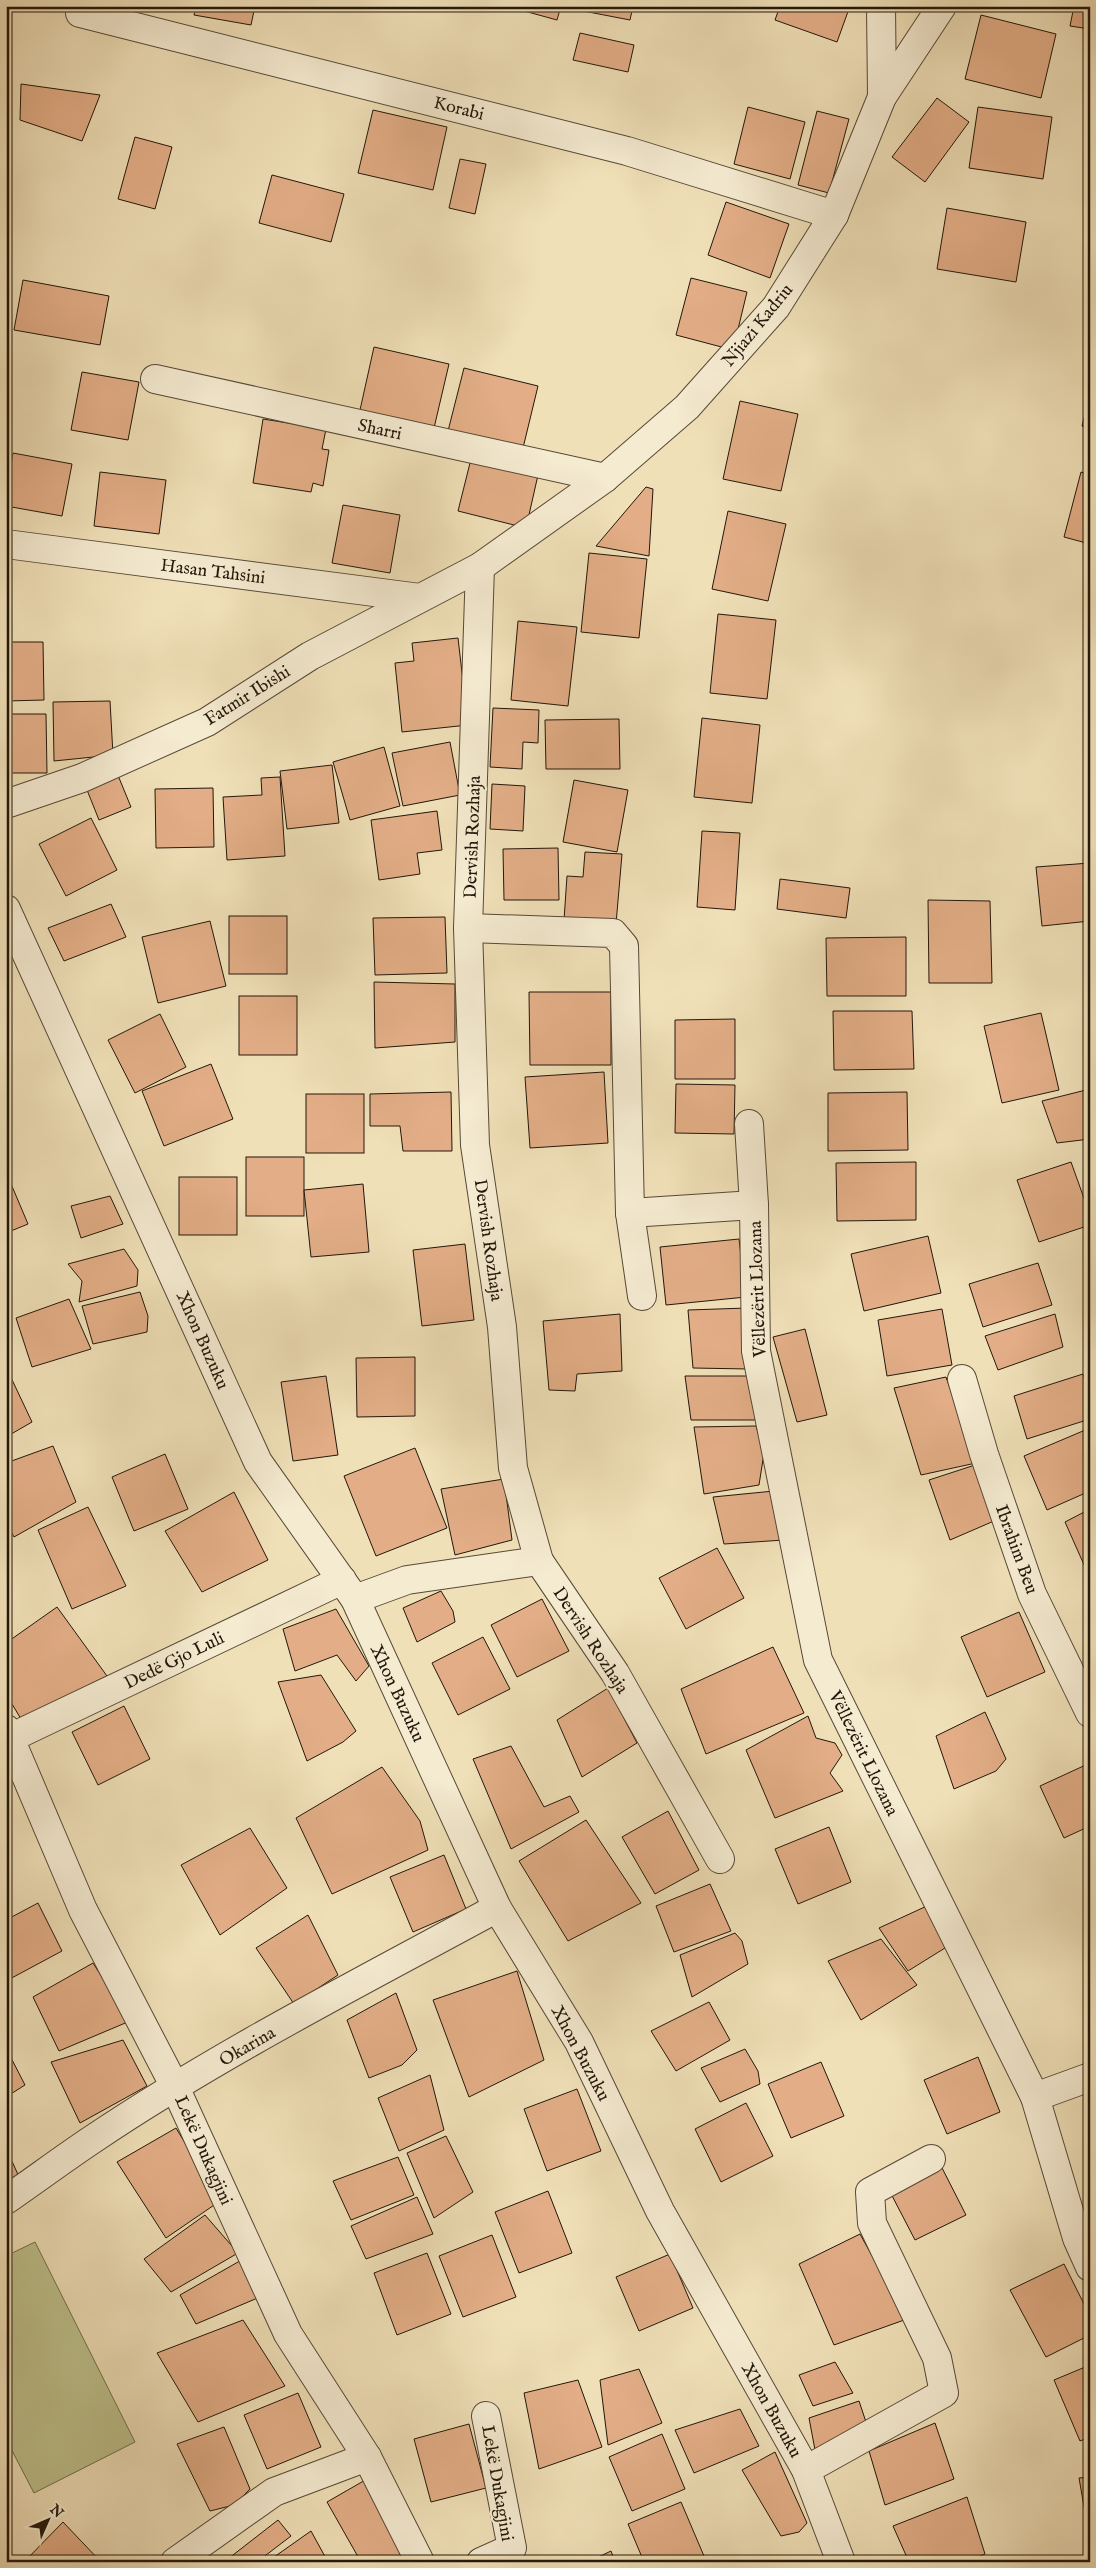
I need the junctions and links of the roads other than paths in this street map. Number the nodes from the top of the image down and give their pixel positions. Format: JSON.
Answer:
{"nodes":[{"id":1,"x":881,"y":6,"type":"edge"},
{"id":2,"x":942,"y":6,"type":"edge"},
{"id":3,"x":80,"y":13,"type":"dead end"},
{"id":4,"x":882,"y":97,"type":"junction"},
{"id":5,"x":834,"y":214,"type":"junction"},
{"id":6,"x":155,"y":379,"type":"dead end"},
{"id":7,"x":605,"y":478,"type":"junction"},
{"id":8,"x":6,"y":544,"type":"edge"},
{"id":9,"x":480,"y":568,"type":"junction"},
{"id":10,"x":420,"y":598,"type":"junction"},
{"id":11,"x":6,"y":804,"type":"edge"},
{"id":12,"x":6,"y":909,"type":"edge"},
{"id":13,"x":468,"y":928,"type":"junction"},
{"id":14,"x":749,"y":1124,"type":"dead end"},
{"id":15,"x":754,"y":1205,"type":"junction"},
{"id":16,"x":630,"y":1213,"type":"junction"},
{"id":17,"x":642,"y":1296,"type":"dead end"},
{"id":18,"x":962,"y":1379,"type":"dead end"},
{"id":19,"x":539,"y":1561,"type":"junction"},
{"id":20,"x":348,"y":1590,"type":"junction"},
{"id":21,"x":1090,"y":1713,"type":"edge"},
{"id":22,"x":8,"y":1735,"type":"edge"},
{"id":23,"x":720,"y":1859,"type":"dead end"},
{"id":24,"x":497,"y":1908,"type":"junction"},
{"id":25,"x":1090,"y":2077,"type":"edge"},
{"id":26,"x":175,"y":2087,"type":"junction"},
{"id":27,"x":1035,"y":2098,"type":"junction"},
{"id":28,"x":931,"y":2159,"type":"dead end"},
{"id":29,"x":6,"y":2200,"type":"edge"},
{"id":30,"x":1090,"y":2267,"type":"edge"},
{"id":31,"x":486,"y":2416,"type":"dead end"},
{"id":32,"x":367,"y":2457,"type":"junction"},
{"id":33,"x":806,"y":2470,"type":"junction"},
{"id":34,"x":175,"y":2562,"type":"edge"},
{"id":35,"x":420,"y":2562,"type":"edge"},
{"id":36,"x":481,"y":2562,"type":"edge"},
{"id":37,"x":841,"y":2562,"type":"edge"}],
"edges":[{"from":1,"to":4,"type":"street"},
{"from":2,"to":4,"type":"street","name":"Njiazi Kadriu"},
{"from":3,"to":5,"type":"street","name":"Korabi"},
{"from":4,"to":5,"type":"street","name":"Njiazi Kadriu"},
{"from":5,"to":7,"type":"street","name":"Njiazi Kadriu"},
{"from":6,"to":7,"type":"street","name":"Sharri"},
{"from":7,"to":9,"type":"street","name":"Njiazi Kadriu"},
{"from":8,"to":10,"type":"street","name":"Hasan Tahsini"},
{"from":9,"to":10,"type":"street","name":"Fatmir Ibishi"},
{"from":9,"to":13,"type":"street","name":"Dervish Rozhaja"},
{"from":10,"to":11,"type":"street","name":"Fatmir Ibishi"},
{"from":12,"to":20,"type":"street","name":"Xhon Buzuku"},
{"from":13,"to":16,"type":"street"},
{"from":13,"to":19,"type":"street","name":"Dervish Rozhaja"},
{"from":14,"to":15,"type":"street","name":"Vëllezërit Llozana"},
{"from":15,"to":16,"type":"street","name":"Vëllezërit Llozana"},
{"from":15,"to":27,"type":"street","name":"Vëllezërit Llozana"},
{"from":16,"to":17,"type":"street"},
{"from":18,"to":21,"type":"street","name":"Ibrahim Beu"},
{"from":19,"to":20,"type":"street","name":"Dedë Gjo Luli"},
{"from":19,"to":23,"type":"street","name":"Dervish Rozhaja"},
{"from":20,"to":22,"type":"street","name":"Dedë Gjo Luli"},
{"from":20,"to":24,"type":"street","name":"Xhon Buzuku"},
{"from":22,"to":26,"type":"street","name":"Lekë Dukagjini"},
{"from":24,"to":26,"type":"street","name":"Okarina"},
{"from":24,"to":33,"type":"street","name":"Xhon Buzuku"},
{"from":25,"to":27,"type":"street"},
{"from":26,"to":29,"type":"street","name":"Okarina"},
{"from":26,"to":32,"type":"street","name":"Lekë Dukagjini"},
{"from":27,"to":30,"type":"street","name":"Vëllezërit Llozana"},
{"from":28,"to":33,"type":"street","name":"Xhon Buzuku"},
{"from":31,"to":36,"type":"street","name":"Lekë Dukagjini"},
{"from":32,"to":34,"type":"street"},
{"from":32,"to":35,"type":"street","name":"Lekë Dukagjini"},
{"from":33,"to":37,"type":"street","name":"Xhon Buzuku"}]}
